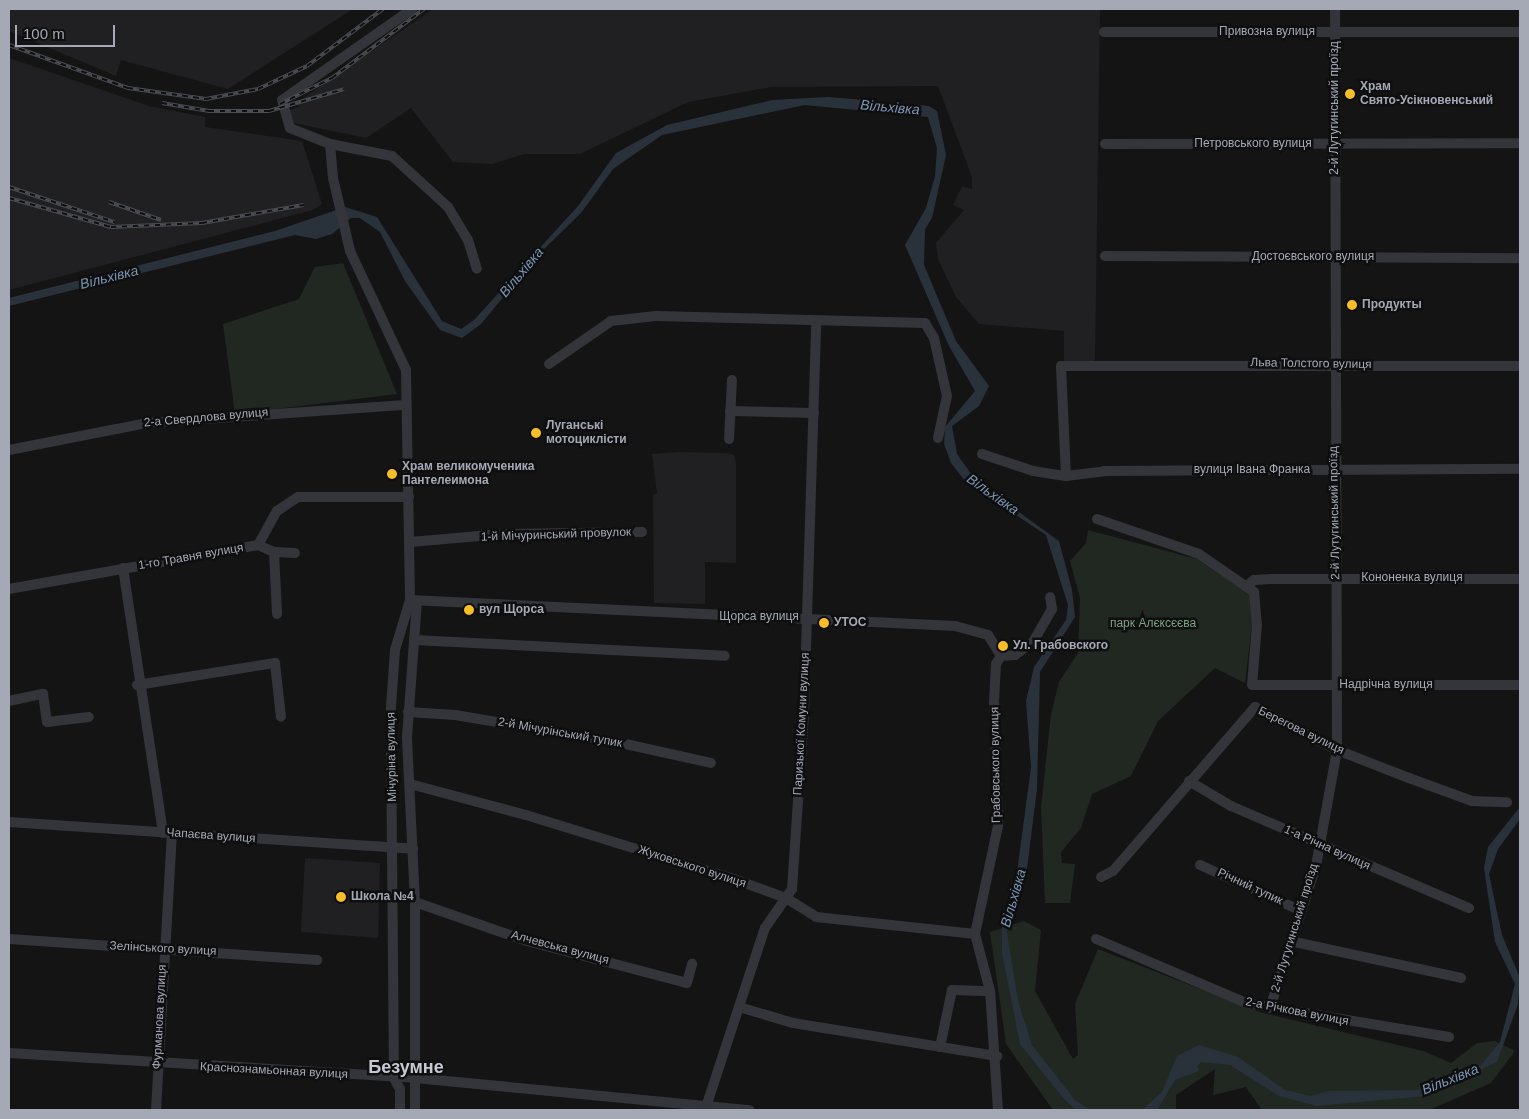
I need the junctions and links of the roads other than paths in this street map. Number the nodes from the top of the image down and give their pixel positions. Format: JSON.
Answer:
{"nodes":[{"id":1,"x":412,"y":9,"type":"edge"},
{"id":2,"x":1335,"y":9,"type":"edge"},
{"id":3,"x":1104,"y":32,"type":"dead end"},
{"id":4,"x":1335,"y":32,"type":"junction"},
{"id":5,"x":1520,"y":32,"type":"edge"},
{"id":6,"x":330,"y":144,"type":"junction"},
{"id":7,"x":1105,"y":144,"type":"dead end"},
{"id":8,"x":1336,"y":144,"type":"junction"},
{"id":9,"x":1520,"y":144,"type":"edge"},
{"id":10,"x":1105,"y":256,"type":"dead end"},
{"id":11,"x":1334,"y":258,"type":"junction"},
{"id":12,"x":1520,"y":258,"type":"edge"},
{"id":13,"x":477,"y":269,"type":"dead end"},
{"id":14,"x":816,"y":321,"type":"junction"},
{"id":15,"x":549,"y":364,"type":"dead end"},
{"id":16,"x":1335,"y":364,"type":"junction"},
{"id":17,"x":1520,"y":366,"type":"edge"},
{"id":18,"x":732,"y":380,"type":"dead end"},
{"id":19,"x":405,"y":405,"type":"junction"},
{"id":20,"x":730,"y":411,"type":"junction"},
{"id":21,"x":814,"y":414,"type":"junction"},
{"id":22,"x":938,"y":438,"type":"dead end"},
{"id":23,"x":729,"y":439,"type":"dead end"},
{"id":24,"x":9,"y":450,"type":"edge"},
{"id":25,"x":982,"y":454,"type":"dead end"},
{"id":26,"x":1520,"y":469,"type":"edge"},
{"id":27,"x":1334,"y":470,"type":"junction"},
{"id":28,"x":1066,"y":476,"type":"junction"},
{"id":29,"x":409,"y":497,"type":"junction"},
{"id":30,"x":1097,"y":518,"type":"dead end"},
{"id":31,"x":642,"y":532,"type":"dead end"},
{"id":32,"x":411,"y":542,"type":"junction"},
{"id":33,"x":258,"y":545,"type":"junction"},
{"id":34,"x":274,"y":552,"type":"junction"},
{"id":35,"x":295,"y":553,"type":"dead end"},
{"id":36,"x":123,"y":568,"type":"junction"},
{"id":37,"x":1335,"y":578,"type":"junction"},
{"id":38,"x":1520,"y":579,"type":"edge"},
{"id":39,"x":1247,"y":586,"type":"junction"},
{"id":40,"x":9,"y":589,"type":"edge"},
{"id":41,"x":1050,"y":597,"type":"dead end"},
{"id":42,"x":413,"y":601,"type":"junction"},
{"id":43,"x":277,"y":614,"type":"dead end"},
{"id":44,"x":808,"y":616,"type":"junction"},
{"id":45,"x":414,"y":640,"type":"junction"},
{"id":46,"x":725,"y":656,"type":"dead end"},
{"id":47,"x":1001,"y":656,"type":"junction"},
{"id":48,"x":137,"y":685,"type":"junction"},
{"id":49,"x":1336,"y":685,"type":"junction"},
{"id":50,"x":1520,"y":685,"type":"edge"},
{"id":51,"x":9,"y":701,"type":"edge"},
{"id":52,"x":408,"y":712,"type":"junction"},
{"id":53,"x":89,"y":717,"type":"dead end"},
{"id":54,"x":281,"y":717,"type":"dead end"},
{"id":55,"x":1337,"y":750,"type":"junction"},
{"id":56,"x":711,"y":763,"type":"dead end"},
{"id":57,"x":1189,"y":781,"type":"junction"},
{"id":58,"x":410,"y":784,"type":"junction"},
{"id":59,"x":1507,"y":802,"type":"dead end"},
{"id":60,"x":9,"y":822,"type":"edge"},
{"id":61,"x":167,"y":834,"type":"junction"},
{"id":62,"x":1319,"y":845,"type":"junction"},
{"id":63,"x":413,"y":848,"type":"junction"},
{"id":64,"x":394,"y":849,"type":"junction"},
{"id":65,"x":1200,"y":864,"type":"dead end"},
{"id":66,"x":1101,"y":877,"type":"dead end"},
{"id":67,"x":786,"y":898,"type":"junction"},
{"id":68,"x":415,"y":902,"type":"junction"},
{"id":69,"x":1469,"y":908,"type":"dead end"},
{"id":70,"x":1299,"y":910,"type":"junction"},
{"id":71,"x":975,"y":934,"type":"junction"},
{"id":72,"x":9,"y":939,"type":"edge"},
{"id":73,"x":1096,"y":939,"type":"dead end"},
{"id":74,"x":1290,"y":941,"type":"junction"},
{"id":75,"x":163,"y":948,"type":"junction"},
{"id":76,"x":317,"y":960,"type":"dead end"},
{"id":77,"x":692,"y":964,"type":"dead end"},
{"id":78,"x":1461,"y":978,"type":"dead end"},
{"id":79,"x":990,"y":991,"type":"junction"},
{"id":80,"x":739,"y":1007,"type":"junction"},
{"id":81,"x":1270,"y":1008,"type":"junction"},
{"id":82,"x":1449,"y":1037,"type":"dead end"},
{"id":83,"x":940,"y":1047,"type":"junction"},
{"id":84,"x":9,"y":1053,"type":"edge"},
{"id":85,"x":997,"y":1056,"type":"junction"},
{"id":86,"x":158,"y":1064,"type":"junction"},
{"id":87,"x":394,"y":1078,"type":"junction"},
{"id":88,"x":415,"y":1078,"type":"junction"},
{"id":89,"x":706,"y":1107,"type":"edge"},
{"id":90,"x":156,"y":1110,"type":"edge"},
{"id":91,"x":400,"y":1110,"type":"edge"},
{"id":92,"x":415,"y":1110,"type":"edge"},
{"id":93,"x":749,"y":1110,"type":"edge"},
{"id":94,"x":998,"y":1110,"type":"edge"}],
"edges":[{"from":1,"to":6,"type":"street"},
{"from":2,"to":4,"type":"street","name":"2-й Лутугинський проїзд"},
{"from":3,"to":4,"type":"street","name":"Привозна вулиця"},
{"from":4,"to":5,"type":"street","name":"Привозна вулиця"},
{"from":4,"to":8,"type":"street","name":"2-й Лутугинський проїзд"},
{"from":6,"to":13,"type":"street"},
{"from":6,"to":19,"type":"street","name":"Мічуріна вулиця"},
{"from":7,"to":8,"type":"street","name":"Петровського вулиця"},
{"from":8,"to":9,"type":"street","name":"Петровського вулиця"},
{"from":8,"to":11,"type":"street","name":"2-й Лутугинський проїзд"},
{"from":10,"to":11,"type":"street","name":"Достоєвського вулиця"},
{"from":11,"to":12,"type":"street","name":"Достоєвського вулиця"},
{"from":11,"to":16,"type":"street","name":"2-й Лутугинський проїзд"},
{"from":14,"to":15,"type":"street"},
{"from":14,"to":21,"type":"street","name":"Паризької Комуни вулиця"},
{"from":14,"to":22,"type":"street"},
{"from":16,"to":17,"type":"street","name":"Льва Толстого вулиця"},
{"from":16,"to":27,"type":"street","name":"2-й Лутугинський проїзд"},
{"from":16,"to":28,"type":"street","name":"Льва Толстого вулиця"},
{"from":18,"to":20,"type":"street"},
{"from":19,"to":24,"type":"street","name":"2-а Свердлова вулиця"},
{"from":19,"to":29,"type":"street","name":"Мічуріна вулиця"},
{"from":20,"to":21,"type":"street"},
{"from":20,"to":23,"type":"street"},
{"from":21,"to":44,"type":"street","name":"Паризької Комуни вулиця"},
{"from":25,"to":28,"type":"street","name":"вулиця Івана Франка"},
{"from":26,"to":27,"type":"street","name":"вулиця Івана Франка"},
{"from":27,"to":28,"type":"street","name":"вулиця Івана Франка"},
{"from":27,"to":37,"type":"street","name":"2-й Лутугинський проїзд"},
{"from":29,"to":32,"type":"street","name":"Мічуріна вулиця"},
{"from":29,"to":33,"type":"street","name":"1-го Травня вулиця"},
{"from":30,"to":39,"type":"street"},
{"from":31,"to":32,"type":"street","name":"1-й Мічуринський провулок"},
{"from":32,"to":42,"type":"street","name":"Мічуріна вулиця"},
{"from":33,"to":34,"type":"street"},
{"from":33,"to":36,"type":"street","name":"1-го Травня вулиця"},
{"from":34,"to":35,"type":"street"},
{"from":34,"to":43,"type":"street"},
{"from":36,"to":40,"type":"street","name":"1-го Травня вулиця"},
{"from":36,"to":48,"type":"street","name":"Фурманова вулиця"},
{"from":37,"to":38,"type":"street","name":"Кононенка вулиця"},
{"from":37,"to":39,"type":"street","name":"Кононенка вулиця"},
{"from":37,"to":49,"type":"street","name":"2-й Лутугинський проїзд"},
{"from":39,"to":49,"type":"street","name":"Надрічна вулиця"},
{"from":41,"to":47,"type":"street"},
{"from":42,"to":44,"type":"street","name":"Щорса вулиця"},
{"from":42,"to":45,"type":"street","name":"Мічуріна вулиця"},
{"from":42,"to":64,"type":"street","name":"Мічуріна вулиця"},
{"from":44,"to":47,"type":"street","name":"Щорса вулиця"},
{"from":44,"to":67,"type":"street","name":"Паризької Комуни вулиця"},
{"from":45,"to":46,"type":"street"},
{"from":45,"to":52,"type":"street","name":"Мічуріна вулиця"},
{"from":47,"to":71,"type":"street","name":"Грабовського вулиця"},
{"from":48,"to":54,"type":"street"},
{"from":48,"to":61,"type":"street","name":"Фурманова вулиця"},
{"from":49,"to":50,"type":"street","name":"Надрічна вулиця"},
{"from":49,"to":55,"type":"street","name":"2-й Лутугинський проїзд"},
{"from":51,"to":53,"type":"street"},
{"from":52,"to":56,"type":"street","name":"2-й Мічурінський тупик"},
{"from":52,"to":58,"type":"street","name":"Мічуріна вулиця"},
{"from":55,"to":57,"type":"street","name":"Берегова вулиця"},
{"from":55,"to":59,"type":"street","name":"Берегова вулиця"},
{"from":55,"to":62,"type":"street","name":"2-й Лутугинський проїзд"},
{"from":57,"to":62,"type":"street","name":"1-а Річна вулиця"},
{"from":57,"to":66,"type":"street","name":"Берегова вулиця"},
{"from":58,"to":63,"type":"street","name":"Мічуріна вулиця"},
{"from":58,"to":67,"type":"street","name":"Жуковського вулиця"},
{"from":60,"to":61,"type":"street","name":"Чапаєва вулиця"},
{"from":61,"to":64,"type":"street","name":"Чапаєва вулиця"},
{"from":61,"to":75,"type":"street","name":"Фурманова вулиця"},
{"from":62,"to":69,"type":"street","name":"1-а Річна вулиця"},
{"from":62,"to":70,"type":"street","name":"2-й Лутугинський проїзд"},
{"from":63,"to":64,"type":"street","name":"Чапаєва вулиця"},
{"from":63,"to":68,"type":"street","name":"Мічуріна вулиця"},
{"from":64,"to":87,"type":"street","name":"Мічуріна вулиця"},
{"from":65,"to":70,"type":"street","name":"Річний тупик"},
{"from":67,"to":71,"type":"street","name":"Жуковського вулиця"},
{"from":67,"to":80,"type":"street","name":"Паризької Комуни вулиця"},
{"from":68,"to":77,"type":"street","name":"Алчевська вулиця"},
{"from":68,"to":88,"type":"street","name":"Мічуріна вулиця"},
{"from":70,"to":74,"type":"street","name":"2-й Лутугинський проїзд"},
{"from":71,"to":79,"type":"street","name":"Грабовського вулиця"},
{"from":72,"to":75,"type":"street","name":"Зелінського вулиця"},
{"from":73,"to":81,"type":"street","name":"2-а Річкова вулиця"},
{"from":74,"to":78,"type":"street"},
{"from":74,"to":81,"type":"street","name":"2-й Лутугинський проїзд"},
{"from":75,"to":76,"type":"street","name":"Зелінського вулиця"},
{"from":75,"to":86,"type":"street","name":"Фурманова вулиця"},
{"from":79,"to":83,"type":"street"},
{"from":79,"to":85,"type":"street","name":"Грабовського вулиця"},
{"from":80,"to":83,"type":"street"},
{"from":80,"to":89,"type":"street","name":"Паризької Комуни вулиця"},
{"from":81,"to":82,"type":"street","name":"2-а Річкова вулиця"},
{"from":83,"to":85,"type":"street"},
{"from":84,"to":86,"type":"street","name":"Краснознамьонная вулиця"},
{"from":85,"to":94,"type":"street","name":"Грабовського вулиця"},
{"from":86,"to":87,"type":"street","name":"Краснознамьонная вулиця"},
{"from":86,"to":90,"type":"street","name":"Фурманова вулиця"},
{"from":87,"to":88,"type":"street","name":"Краснознамьонная вулиця"},
{"from":87,"to":91,"type":"street","name":"Мічуріна вулиця"},
{"from":88,"to":89,"type":"street","name":"Краснознамьонная вулиця"},
{"from":88,"to":92,"type":"street","name":"Мічуріна вулиця"},
{"from":89,"to":93,"type":"street","name":"Краснознамьонная вулиця"}]}
